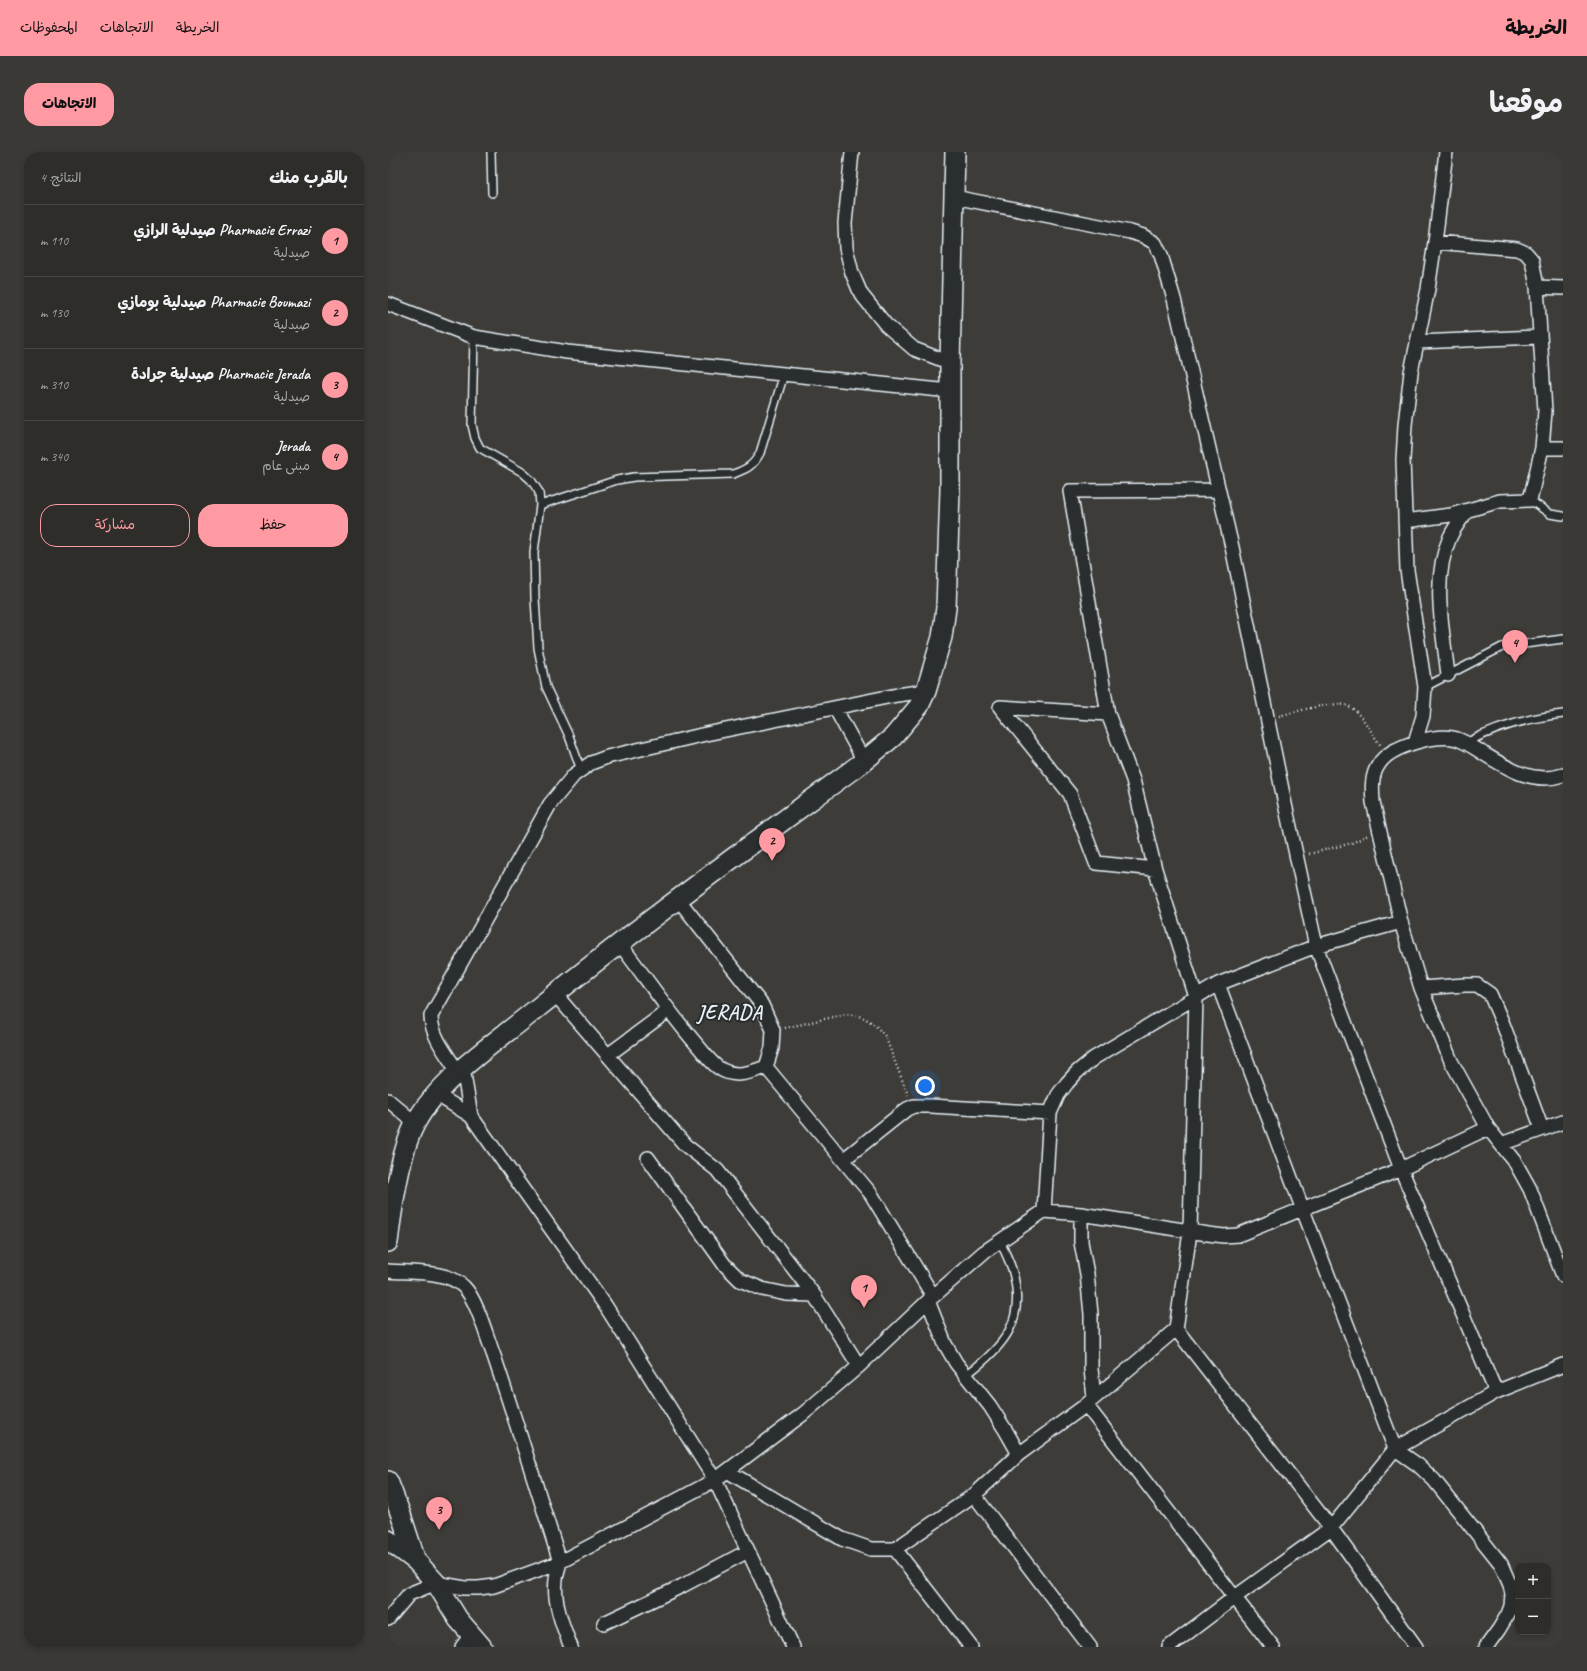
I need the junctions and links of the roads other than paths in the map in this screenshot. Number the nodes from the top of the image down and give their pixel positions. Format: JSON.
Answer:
{"nodes":[{"id":1,"x":491,"y":152,"type":"edge"},
{"id":2,"x":852,"y":152,"type":"edge"},
{"id":3,"x":955,"y":152,"type":"edge"},
{"id":4,"x":1446,"y":152,"type":"edge"},
{"id":5,"x":492,"y":193,"type":"dead end"},
{"id":6,"x":954,"y":197,"type":"junction"},
{"id":7,"x":1435,"y":242,"type":"junction"},
{"id":8,"x":1537,"y":287,"type":"junction"},
{"id":9,"x":1563,"y":288,"type":"edge"},
{"id":10,"x":388,"y":304,"type":"edge"},
{"id":11,"x":474,"y":337,"type":"junction"},
{"id":12,"x":1540,"y":337,"type":"junction"},
{"id":13,"x":1417,"y":342,"type":"junction"},
{"id":14,"x":950,"y":363,"type":"junction"},
{"id":15,"x":784,"y":374,"type":"junction"},
{"id":16,"x":950,"y":391,"type":"junction"},
{"id":17,"x":1542,"y":448,"type":"junction"},
{"id":18,"x":1563,"y":448,"type":"edge"},
{"id":19,"x":1218,"y":490,"type":"junction"},
{"id":20,"x":1530,"y":500,"type":"junction"},
{"id":21,"x":540,"y":505,"type":"junction"},
{"id":22,"x":1467,"y":511,"type":"junction"},
{"id":23,"x":1563,"y":516,"type":"edge"},
{"id":24,"x":1405,"y":521,"type":"junction"},
{"id":25,"x":1563,"y":639,"type":"edge"},
{"id":26,"x":1448,"y":675,"type":"junction"},
{"id":27,"x":1425,"y":687,"type":"junction"},
{"id":28,"x":926,"y":691,"type":"junction"},
{"id":29,"x":835,"y":708,"type":"junction"},
{"id":30,"x":1108,"y":714,"type":"junction"},
{"id":31,"x":1563,"y":714,"type":"edge"},
{"id":32,"x":1415,"y":742,"type":"junction"},
{"id":33,"x":1466,"y":743,"type":"junction"},
{"id":34,"x":864,"y":761,"type":"junction"},
{"id":35,"x":581,"y":770,"type":"junction"},
{"id":36,"x":1563,"y":775,"type":"edge"},
{"id":37,"x":1155,"y":869,"type":"junction"},
{"id":38,"x":678,"y":899,"type":"junction"},
{"id":39,"x":1401,"y":922,"type":"junction"},
{"id":40,"x":620,"y":944,"type":"junction"},
{"id":41,"x":1316,"y":946,"type":"junction"},
{"id":42,"x":1218,"y":984,"type":"junction"},
{"id":43,"x":1421,"y":988,"type":"junction"},
{"id":44,"x":555,"y":994,"type":"junction"},
{"id":45,"x":1196,"y":997,"type":"junction"},
{"id":46,"x":670,"y":1010,"type":"junction"},
{"id":47,"x":608,"y":1055,"type":"junction"},
{"id":48,"x":766,"y":1067,"type":"junction"},
{"id":49,"x":461,"y":1070,"type":"junction"},
{"id":50,"x":436,"y":1094,"type":"junction"},
{"id":51,"x":388,"y":1100,"type":"edge"},
{"id":52,"x":1050,"y":1113,"type":"junction"},
{"id":53,"x":471,"y":1116,"type":"junction"},
{"id":54,"x":1563,"y":1122,"type":"edge"},
{"id":55,"x":415,"y":1123,"type":"junction"},
{"id":56,"x":1488,"y":1128,"type":"junction"},
{"id":57,"x":1542,"y":1129,"type":"junction"},
{"id":58,"x":1501,"y":1144,"type":"junction"},
{"id":59,"x":648,"y":1158,"type":"dead end"},
{"id":60,"x":843,"y":1160,"type":"junction"},
{"id":61,"x":1400,"y":1169,"type":"junction"},
{"id":62,"x":1303,"y":1210,"type":"junction"},
{"id":63,"x":1044,"y":1211,"type":"junction"},
{"id":64,"x":1081,"y":1214,"type":"junction"},
{"id":65,"x":1190,"y":1232,"type":"junction"},
{"id":66,"x":1000,"y":1241,"type":"junction"},
{"id":67,"x":388,"y":1242,"type":"edge"},
{"id":68,"x":388,"y":1271,"type":"edge"},
{"id":69,"x":1563,"y":1276,"type":"edge"},
{"id":70,"x":814,"y":1295,"type":"junction"},
{"id":71,"x":931,"y":1298,"type":"junction"},
{"id":72,"x":1176,"y":1329,"type":"junction"},
{"id":73,"x":1563,"y":1365,"type":"edge"},
{"id":74,"x":859,"y":1366,"type":"junction"},
{"id":75,"x":966,"y":1375,"type":"junction"},
{"id":76,"x":1496,"y":1392,"type":"junction"},
{"id":77,"x":1090,"y":1402,"type":"junction"},
{"id":78,"x":1395,"y":1449,"type":"junction"},
{"id":79,"x":1019,"y":1454,"type":"junction"},
{"id":80,"x":727,"y":1471,"type":"junction"},
{"id":81,"x":715,"y":1480,"type":"junction"},
{"id":82,"x":388,"y":1481,"type":"edge"},
{"id":83,"x":974,"y":1494,"type":"junction"},
{"id":84,"x":1331,"y":1528,"type":"junction"},
{"id":85,"x":388,"y":1540,"type":"edge"},
{"id":86,"x":895,"y":1548,"type":"junction"},
{"id":87,"x":748,"y":1551,"type":"junction"},
{"id":88,"x":416,"y":1561,"type":"junction"},
{"id":89,"x":560,"y":1562,"type":"junction"},
{"id":90,"x":436,"y":1583,"type":"junction"},
{"id":91,"x":1235,"y":1597,"type":"junction"},
{"id":92,"x":388,"y":1619,"type":"edge"},
{"id":93,"x":604,"y":1623,"type":"dead end"},
{"id":94,"x":472,"y":1643,"type":"edge"},
{"id":95,"x":571,"y":1647,"type":"edge"},
{"id":96,"x":793,"y":1647,"type":"edge"},
{"id":97,"x":971,"y":1647,"type":"edge"},
{"id":98,"x":1090,"y":1647,"type":"edge"},
{"id":99,"x":1169,"y":1647,"type":"edge"},
{"id":100,"x":1273,"y":1647,"type":"edge"},
{"id":101,"x":1416,"y":1647,"type":"edge"},
{"id":102,"x":1486,"y":1647,"type":"edge"}],
"edges":[{"from":1,"to":5,"type":"lane"},
{"from":2,"to":14,"type":"street"},
{"from":3,"to":6,"type":"main road"},
{"from":4,"to":7,"type":"street"},
{"from":6,"to":14,"type":"main road"},
{"from":6,"to":19,"type":"street"},
{"from":7,"to":8,"type":"street"},
{"from":7,"to":13,"type":"street"},
{"from":8,"to":9,"type":"street"},
{"from":8,"to":12,"type":"street"},
{"from":10,"to":11,"type":"street"},
{"from":11,"to":15,"type":"street"},
{"from":11,"to":21,"type":"lane"},
{"from":12,"to":13,"type":"street"},
{"from":12,"to":17,"type":"street"},
{"from":13,"to":24,"type":"street"},
{"from":14,"to":16,"type":"main road"},
{"from":15,"to":16,"type":"street"},
{"from":15,"to":21,"type":"lane"},
{"from":16,"to":28,"type":"main road"},
{"from":17,"to":18,"type":"street"},
{"from":17,"to":20,"type":"street"},
{"from":19,"to":30,"type":"street"},
{"from":19,"to":41,"type":"street"},
{"from":20,"to":22,"type":"street"},
{"from":20,"to":23,"type":"lane"},
{"from":21,"to":35,"type":"lane"},
{"from":22,"to":24,"type":"street"},
{"from":22,"to":26,"type":"street"},
{"from":24,"to":27,"type":"street"},
{"from":25,"to":26,"type":"lane"},
{"from":26,"to":27,"type":"lane"},
{"from":27,"to":32,"type":"street"},
{"from":28,"to":29,"type":"street"},
{"from":28,"to":34,"type":"main road"},
{"from":29,"to":34,"type":"street"},
{"from":29,"to":35,"type":"street"},
{"from":30,"to":37,"type":"street"},
{"from":30,"to":37,"type":"street"},
{"from":31,"to":33,"type":"lane"},
{"from":32,"to":33,"type":"street"},
{"from":32,"to":39,"type":"street"},
{"from":33,"to":36,"type":"street"},
{"from":34,"to":38,"type":"main road"},
{"from":35,"to":49,"type":"street"},
{"from":37,"to":45,"type":"street"},
{"from":38,"to":40,"type":"main road"},
{"from":38,"to":48,"type":"street"},
{"from":39,"to":41,"type":"street"},
{"from":39,"to":43,"type":"street"},
{"from":40,"to":44,"type":"main road"},
{"from":40,"to":46,"type":"street"},
{"from":41,"to":42,"type":"street"},
{"from":41,"to":61,"type":"street"},
{"from":42,"to":45,"type":"street"},
{"from":42,"to":62,"type":"street"},
{"from":43,"to":56,"type":"street"},
{"from":43,"to":57,"type":"street"},
{"from":44,"to":47,"type":"street"},
{"from":44,"to":49,"type":"main road"},
{"from":45,"to":52,"type":"street"},
{"from":45,"to":65,"type":"street"},
{"from":46,"to":47,"type":"street"},
{"from":46,"to":48,"type":"street"},
{"from":47,"to":70,"type":"street"},
{"from":48,"to":60,"type":"street"},
{"from":49,"to":50,"type":"main road"},
{"from":49,"to":53,"type":"street"},
{"from":50,"to":53,"type":"street"},
{"from":50,"to":55,"type":"main road"},
{"from":51,"to":55,"type":"street"},
{"from":52,"to":60,"type":"street"},
{"from":52,"to":63,"type":"street"},
{"from":53,"to":81,"type":"street"},
{"from":54,"to":57,"type":"street"},
{"from":55,"to":67,"type":"main road"},
{"from":56,"to":58,"type":"street"},
{"from":56,"to":61,"type":"street"},
{"from":57,"to":58,"type":"street"},
{"from":58,"to":69,"type":"street"},
{"from":59,"to":70,"type":"street"},
{"from":60,"to":71,"type":"street"},
{"from":61,"to":62,"type":"street"},
{"from":61,"to":76,"type":"street"},
{"from":62,"to":65,"type":"street"},
{"from":62,"to":78,"type":"street"},
{"from":63,"to":64,"type":"street"},
{"from":63,"to":66,"type":"street"},
{"from":64,"to":65,"type":"street"},
{"from":64,"to":77,"type":"street"},
{"from":65,"to":72,"type":"street"},
{"from":66,"to":71,"type":"street"},
{"from":66,"to":75,"type":"lane"},
{"from":68,"to":89,"type":"street"},
{"from":70,"to":74,"type":"street"},
{"from":71,"to":74,"type":"street"},
{"from":71,"to":75,"type":"street"},
{"from":72,"to":77,"type":"street"},
{"from":72,"to":84,"type":"street"},
{"from":73,"to":76,"type":"street"},
{"from":74,"to":80,"type":"street"},
{"from":75,"to":79,"type":"street"},
{"from":76,"to":78,"type":"street"},
{"from":77,"to":79,"type":"street"},
{"from":77,"to":91,"type":"street"},
{"from":78,"to":84,"type":"street"},
{"from":78,"to":102,"type":"street"},
{"from":79,"to":83,"type":"street"},
{"from":80,"to":81,"type":"street"},
{"from":80,"to":86,"type":"street"},
{"from":81,"to":87,"type":"street"},
{"from":81,"to":89,"type":"street"},
{"from":82,"to":88,"type":"main road"},
{"from":83,"to":86,"type":"street"},
{"from":83,"to":98,"type":"street"},
{"from":84,"to":91,"type":"street"},
{"from":84,"to":101,"type":"street"},
{"from":85,"to":88,"type":"main road"},
{"from":86,"to":97,"type":"street"},
{"from":87,"to":93,"type":"street"},
{"from":87,"to":96,"type":"street"},
{"from":88,"to":90,"type":"main road"},
{"from":89,"to":90,"type":"street"},
{"from":89,"to":95,"type":"street"},
{"from":90,"to":92,"type":"street"},
{"from":90,"to":94,"type":"main road"},
{"from":91,"to":99,"type":"street"},
{"from":91,"to":100,"type":"street"}]}
